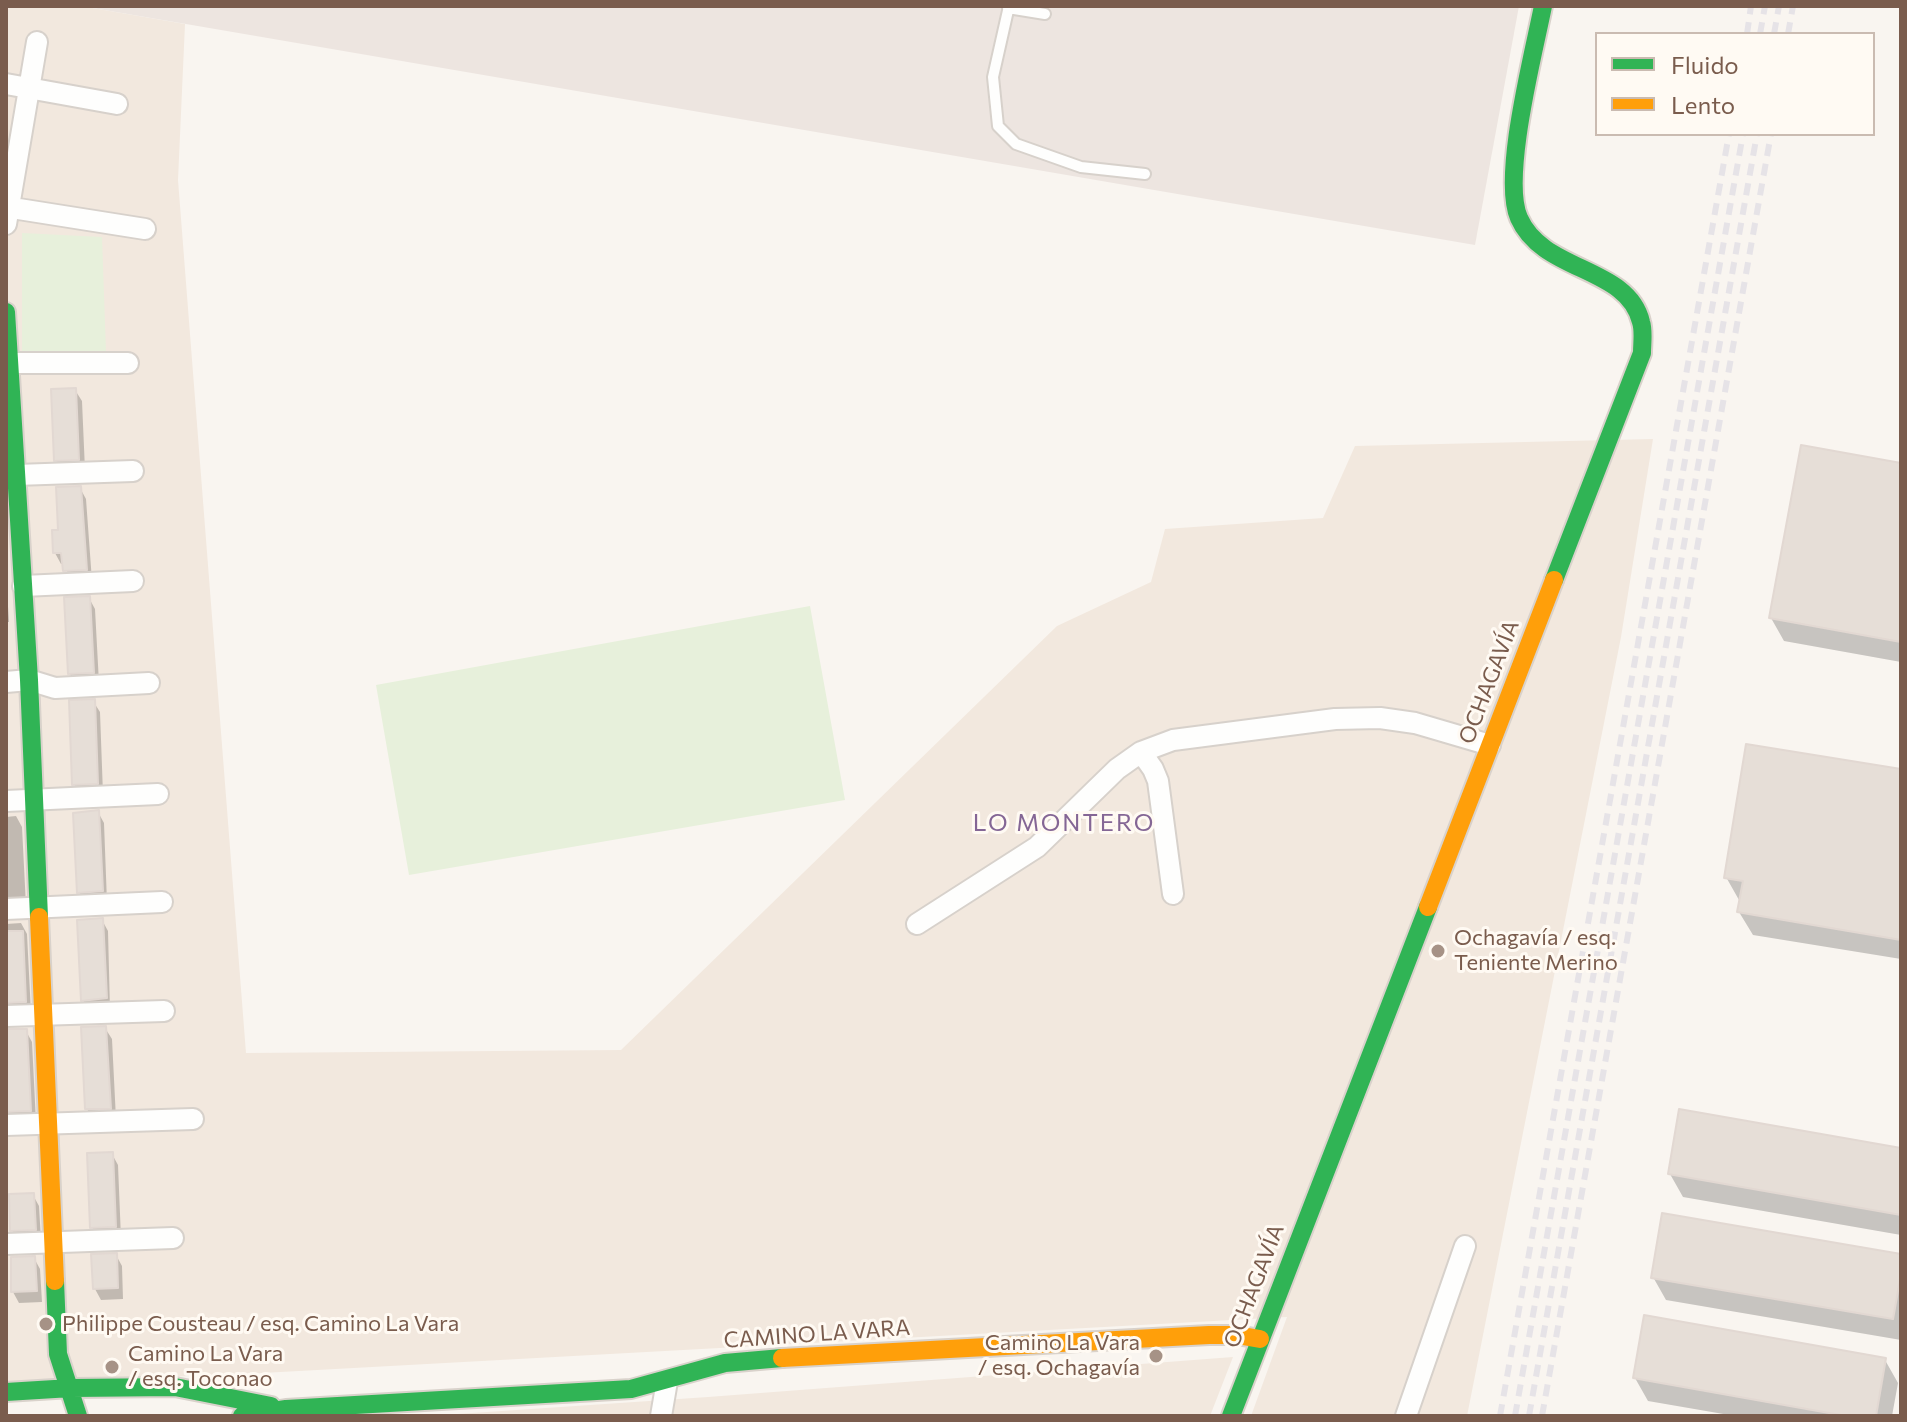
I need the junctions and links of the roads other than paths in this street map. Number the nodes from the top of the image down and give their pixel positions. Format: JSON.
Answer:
{"nodes":[{"id":1,"x":1543,"y":6,"type":"edge"},
{"id":2,"x":1008,"y":7,"type":"edge"},
{"id":3,"x":1045,"y":14,"type":"dead end"},
{"id":4,"x":37,"y":42,"type":"dead end"},
{"id":5,"x":6,"y":84,"type":"edge"},
{"id":6,"x":29,"y":88,"type":"junction"},
{"id":7,"x":117,"y":104,"type":"dead end"},
{"id":8,"x":1145,"y":174,"type":"dead end"},
{"id":9,"x":7,"y":212,"type":"edge"},
{"id":10,"x":145,"y":229,"type":"dead end"},
{"id":11,"x":6,"y":312,"type":"edge"},
{"id":12,"x":9,"y":363,"type":"junction"},
{"id":13,"x":128,"y":363,"type":"dead end"},
{"id":14,"x":133,"y":471,"type":"dead end"},
{"id":15,"x":16,"y":475,"type":"junction"},
{"id":16,"x":133,"y":581,"type":"dead end"},
{"id":17,"x":23,"y":586,"type":"junction"},
{"id":18,"x":29,"y":680,"type":"junction"},
{"id":19,"x":6,"y":682,"type":"edge"},
{"id":20,"x":149,"y":683,"type":"dead end"},
{"id":21,"x":1490,"y":745,"type":"junction"},
{"id":22,"x":1141,"y":752,"type":"junction"},
{"id":23,"x":158,"y":794,"type":"dead end"},
{"id":24,"x":34,"y":799,"type":"junction"},
{"id":25,"x":6,"y":801,"type":"edge"},
{"id":26,"x":1173,"y":894,"type":"dead end"},
{"id":27,"x":162,"y":902,"type":"dead end"},
{"id":28,"x":39,"y":907,"type":"junction"},
{"id":29,"x":6,"y":909,"type":"edge"},
{"id":30,"x":917,"y":924,"type":"dead end"},
{"id":31,"x":164,"y":1011,"type":"dead end"},
{"id":32,"x":44,"y":1014,"type":"junction"},
{"id":33,"x":6,"y":1016,"type":"edge"},
{"id":34,"x":193,"y":1119,"type":"dead end"},
{"id":35,"x":48,"y":1124,"type":"junction"},
{"id":36,"x":6,"y":1125,"type":"edge"},
{"id":37,"x":173,"y":1238,"type":"dead end"},
{"id":38,"x":53,"y":1242,"type":"junction"},
{"id":39,"x":6,"y":1244,"type":"edge"},
{"id":40,"x":1465,"y":1246,"type":"dead end"},
{"id":41,"x":1260,"y":1339,"type":"junction"},
{"id":42,"x":667,"y":1381,"type":"junction"},
{"id":43,"x":71,"y":1388,"type":"junction"},
{"id":44,"x":6,"y":1392,"type":"edge"},
{"id":45,"x":286,"y":1409,"type":"junction"},
{"id":46,"x":78,"y":1416,"type":"edge"},
{"id":47,"x":242,"y":1416,"type":"edge"},
{"id":48,"x":661,"y":1416,"type":"edge"},
{"id":49,"x":1231,"y":1416,"type":"edge"},
{"id":50,"x":1406,"y":1416,"type":"edge"}],
"edges":[{"from":1,"to":21,"type":"street","name":"OCHAGAVÍA"},
{"from":2,"to":3,"type":"lane"},
{"from":2,"to":8,"type":"lane"},
{"from":4,"to":6,"type":"street"},
{"from":5,"to":6,"type":"street"},
{"from":6,"to":7,"type":"street"},
{"from":6,"to":9,"type":"street"},
{"from":9,"to":10,"type":"street"},
{"from":11,"to":12,"type":"street"},
{"from":12,"to":13,"type":"street"},
{"from":12,"to":15,"type":"street"},
{"from":14,"to":15,"type":"street"},
{"from":15,"to":17,"type":"street"},
{"from":16,"to":17,"type":"street"},
{"from":17,"to":18,"type":"street"},
{"from":18,"to":19,"type":"street"},
{"from":18,"to":20,"type":"street"},
{"from":18,"to":24,"type":"street"},
{"from":21,"to":22,"type":"street"},
{"from":21,"to":41,"type":"street","name":"OCHAGAVÍA"},
{"from":22,"to":26,"type":"street"},
{"from":22,"to":30,"type":"street"},
{"from":23,"to":24,"type":"street"},
{"from":24,"to":25,"type":"street"},
{"from":24,"to":28,"type":"street"},
{"from":27,"to":28,"type":"street"},
{"from":28,"to":29,"type":"street"},
{"from":28,"to":32,"type":"street"},
{"from":31,"to":32,"type":"street"},
{"from":32,"to":33,"type":"street"},
{"from":32,"to":35,"type":"street"},
{"from":34,"to":35,"type":"street"},
{"from":35,"to":36,"type":"street"},
{"from":35,"to":38,"type":"street"},
{"from":37,"to":38,"type":"street"},
{"from":38,"to":39,"type":"street"},
{"from":38,"to":43,"type":"street"},
{"from":40,"to":50,"type":"street"},
{"from":41,"to":42,"type":"street","name":"CAMINO LA VARA"},
{"from":41,"to":49,"type":"street","name":"OCHAGAVÍA"},
{"from":42,"to":45,"type":"street","name":"CAMINO LA VARA"},
{"from":42,"to":48,"type":"street"},
{"from":43,"to":44,"type":"street","name":"CAMINO LA VARA"},
{"from":43,"to":45,"type":"street","name":"CAMINO LA VARA"},
{"from":43,"to":46,"type":"street"},
{"from":45,"to":47,"type":"street","name":"CAMINO LA VARA"}]}
